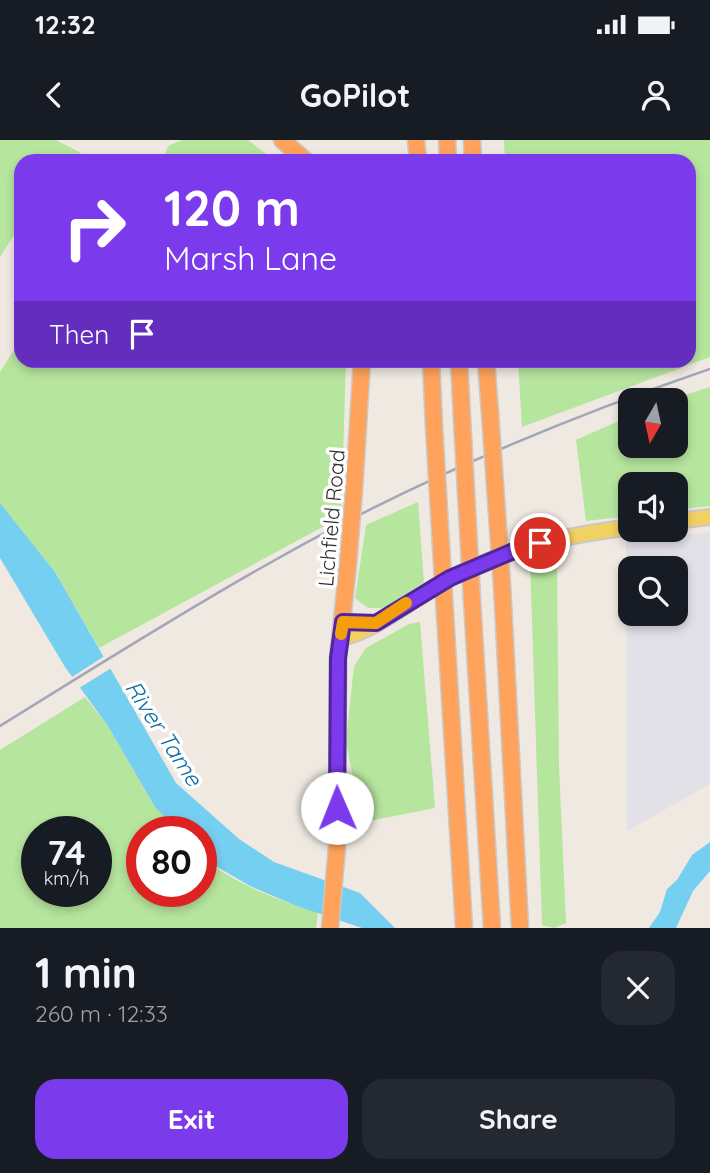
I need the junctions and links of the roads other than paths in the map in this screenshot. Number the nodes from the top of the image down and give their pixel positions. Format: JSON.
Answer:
{"nodes":[{"id":1,"x":282,"y":140,"type":"edge"},
{"id":2,"x":298,"y":154,"type":"edge"},
{"id":3,"x":362,"y":368,"type":"edge"},
{"id":4,"x":430,"y":368,"type":"edge"},
{"id":5,"x":459,"y":368,"type":"edge"},
{"id":6,"x":487,"y":368,"type":"edge"},
{"id":7,"x":710,"y":517,"type":"edge"},
{"id":8,"x":688,"y":520,"type":"edge"},
{"id":9,"x":618,"y":529,"type":"edge"},
{"id":10,"x":342,"y":630,"type":"junction"},
{"id":11,"x":330,"y":928,"type":"edge"},
{"id":12,"x":464,"y":928,"type":"edge"},
{"id":13,"x":492,"y":928,"type":"edge"},
{"id":14,"x":520,"y":928,"type":"edge"}],
"edges":[{"from":1,"to":2,"type":"highway"},
{"from":3,"to":10,"type":"highway","name":"Lichfield Road","bridge":true},
{"from":4,"to":12,"type":"highway","bridge":true},
{"from":5,"to":13,"type":"highway","bridge":true},
{"from":6,"to":14,"type":"highway","bridge":true},
{"from":7,"to":8,"type":"main road"},
{"from":9,"to":10,"type":"main road"},
{"from":10,"to":11,"type":"highway","name":"Lichfield Road"}]}
